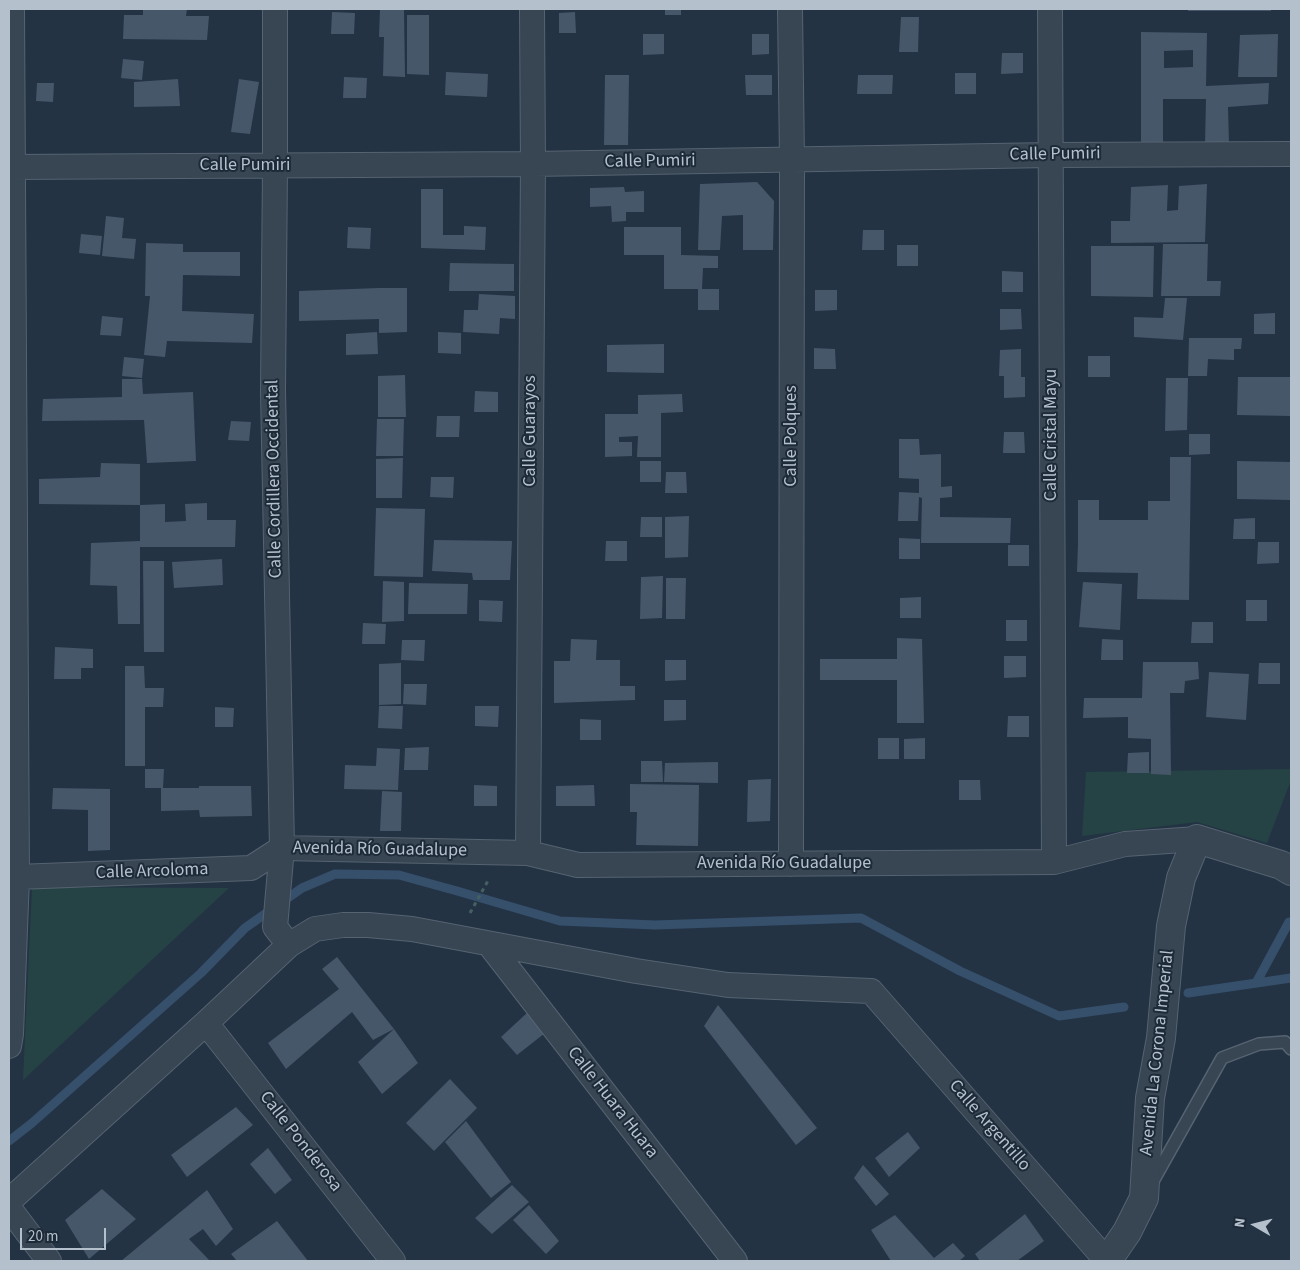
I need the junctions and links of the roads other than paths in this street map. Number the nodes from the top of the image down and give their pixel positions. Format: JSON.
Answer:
{"nodes":[{"id":1,"x":12,"y":9,"type":"edge"},
{"id":2,"x":275,"y":9,"type":"edge"},
{"id":3,"x":532,"y":9,"type":"edge"},
{"id":4,"x":790,"y":9,"type":"edge"},
{"id":5,"x":1050,"y":9,"type":"edge"},
{"id":6,"x":1291,"y":154,"type":"edge"},
{"id":7,"x":1050,"y":155,"type":"junction"},
{"id":8,"x":792,"y":160,"type":"junction"},
{"id":9,"x":533,"y":164,"type":"junction"},
{"id":10,"x":275,"y":166,"type":"junction"},
{"id":11,"x":11,"y":167,"type":"edge"},
{"id":12,"x":1197,"y":839,"type":"junction"},
{"id":13,"x":282,"y":848,"type":"junction"},
{"id":14,"x":528,"y":852,"type":"junction"},
{"id":15,"x":1288,"y":860,"type":"edge"},
{"id":16,"x":1054,"y":862,"type":"junction"},
{"id":17,"x":791,"y":864,"type":"junction"},
{"id":18,"x":17,"y":877,"type":"junction"},
{"id":19,"x":282,"y":936,"type":"junction"},
{"id":20,"x":489,"y":944,"type":"junction"},
{"id":21,"x":206,"y":1023,"type":"junction"},
{"id":22,"x":9,"y":1046,"type":"edge"},
{"id":23,"x":1291,"y":1049,"type":"edge"},
{"id":24,"x":1144,"y":1198,"type":"junction"},
{"id":25,"x":9,"y":1201,"type":"edge"},
{"id":26,"x":9,"y":1208,"type":"edge"},
{"id":27,"x":50,"y":1261,"type":"edge"},
{"id":28,"x":393,"y":1261,"type":"edge"},
{"id":29,"x":735,"y":1261,"type":"edge"},
{"id":30,"x":1108,"y":1261,"type":"edge"}],
"edges":[{"from":1,"to":11,"type":"street"},
{"from":2,"to":10,"type":"street","name":"Calle Cordillera Occidental"},
{"from":3,"to":9,"type":"street","name":"Calle Guarayos"},
{"from":4,"to":8,"type":"street","name":"Calle Polques"},
{"from":5,"to":7,"type":"street","name":"Calle Cristal Mayu"},
{"from":6,"to":7,"type":"street","name":"Calle Pumiri"},
{"from":7,"to":8,"type":"street","name":"Calle Pumiri"},
{"from":7,"to":16,"type":"street","name":"Calle Cristal Mayu"},
{"from":8,"to":9,"type":"street","name":"Calle Pumiri"},
{"from":8,"to":17,"type":"street","name":"Calle Polques"},
{"from":9,"to":10,"type":"street","name":"Calle Pumiri"},
{"from":9,"to":14,"type":"street","name":"Calle Guarayos"},
{"from":10,"to":11,"type":"street","name":"Calle Pumiri"},
{"from":10,"to":13,"type":"street","name":"Calle Cordillera Occidental"},
{"from":11,"to":18,"type":"street"},
{"from":12,"to":15,"type":"street","name":"Avenida Río Guadalupe"},
{"from":12,"to":16,"type":"street","name":"Avenida Río Guadalupe"},
{"from":12,"to":24,"type":"street","name":"Avenida La Corona Imperial"},
{"from":13,"to":14,"type":"street","name":"Avenida Río Guadalupe"},
{"from":13,"to":18,"type":"street","name":"Calle Arcoloma"},
{"from":13,"to":19,"type":"street","name":"Calle Cordillera Occidental"},
{"from":14,"to":17,"type":"street","name":"Avenida Río Guadalupe"},
{"from":16,"to":17,"type":"street","name":"Avenida Río Guadalupe"},
{"from":18,"to":22,"type":"street"},
{"from":19,"to":20,"type":"street"},
{"from":19,"to":21,"type":"street"},
{"from":20,"to":29,"type":"street","name":"Calle Huara Huara"},
{"from":20,"to":30,"type":"street","name":"Calle Argentillo"},
{"from":21,"to":25,"type":"street"},
{"from":21,"to":28,"type":"street","name":"Calle Ponderosa"},
{"from":23,"to":24,"type":"lane"},
{"from":24,"to":30,"type":"street","name":"Avenida La Corona Imperial"},
{"from":26,"to":27,"type":"street"}]}
